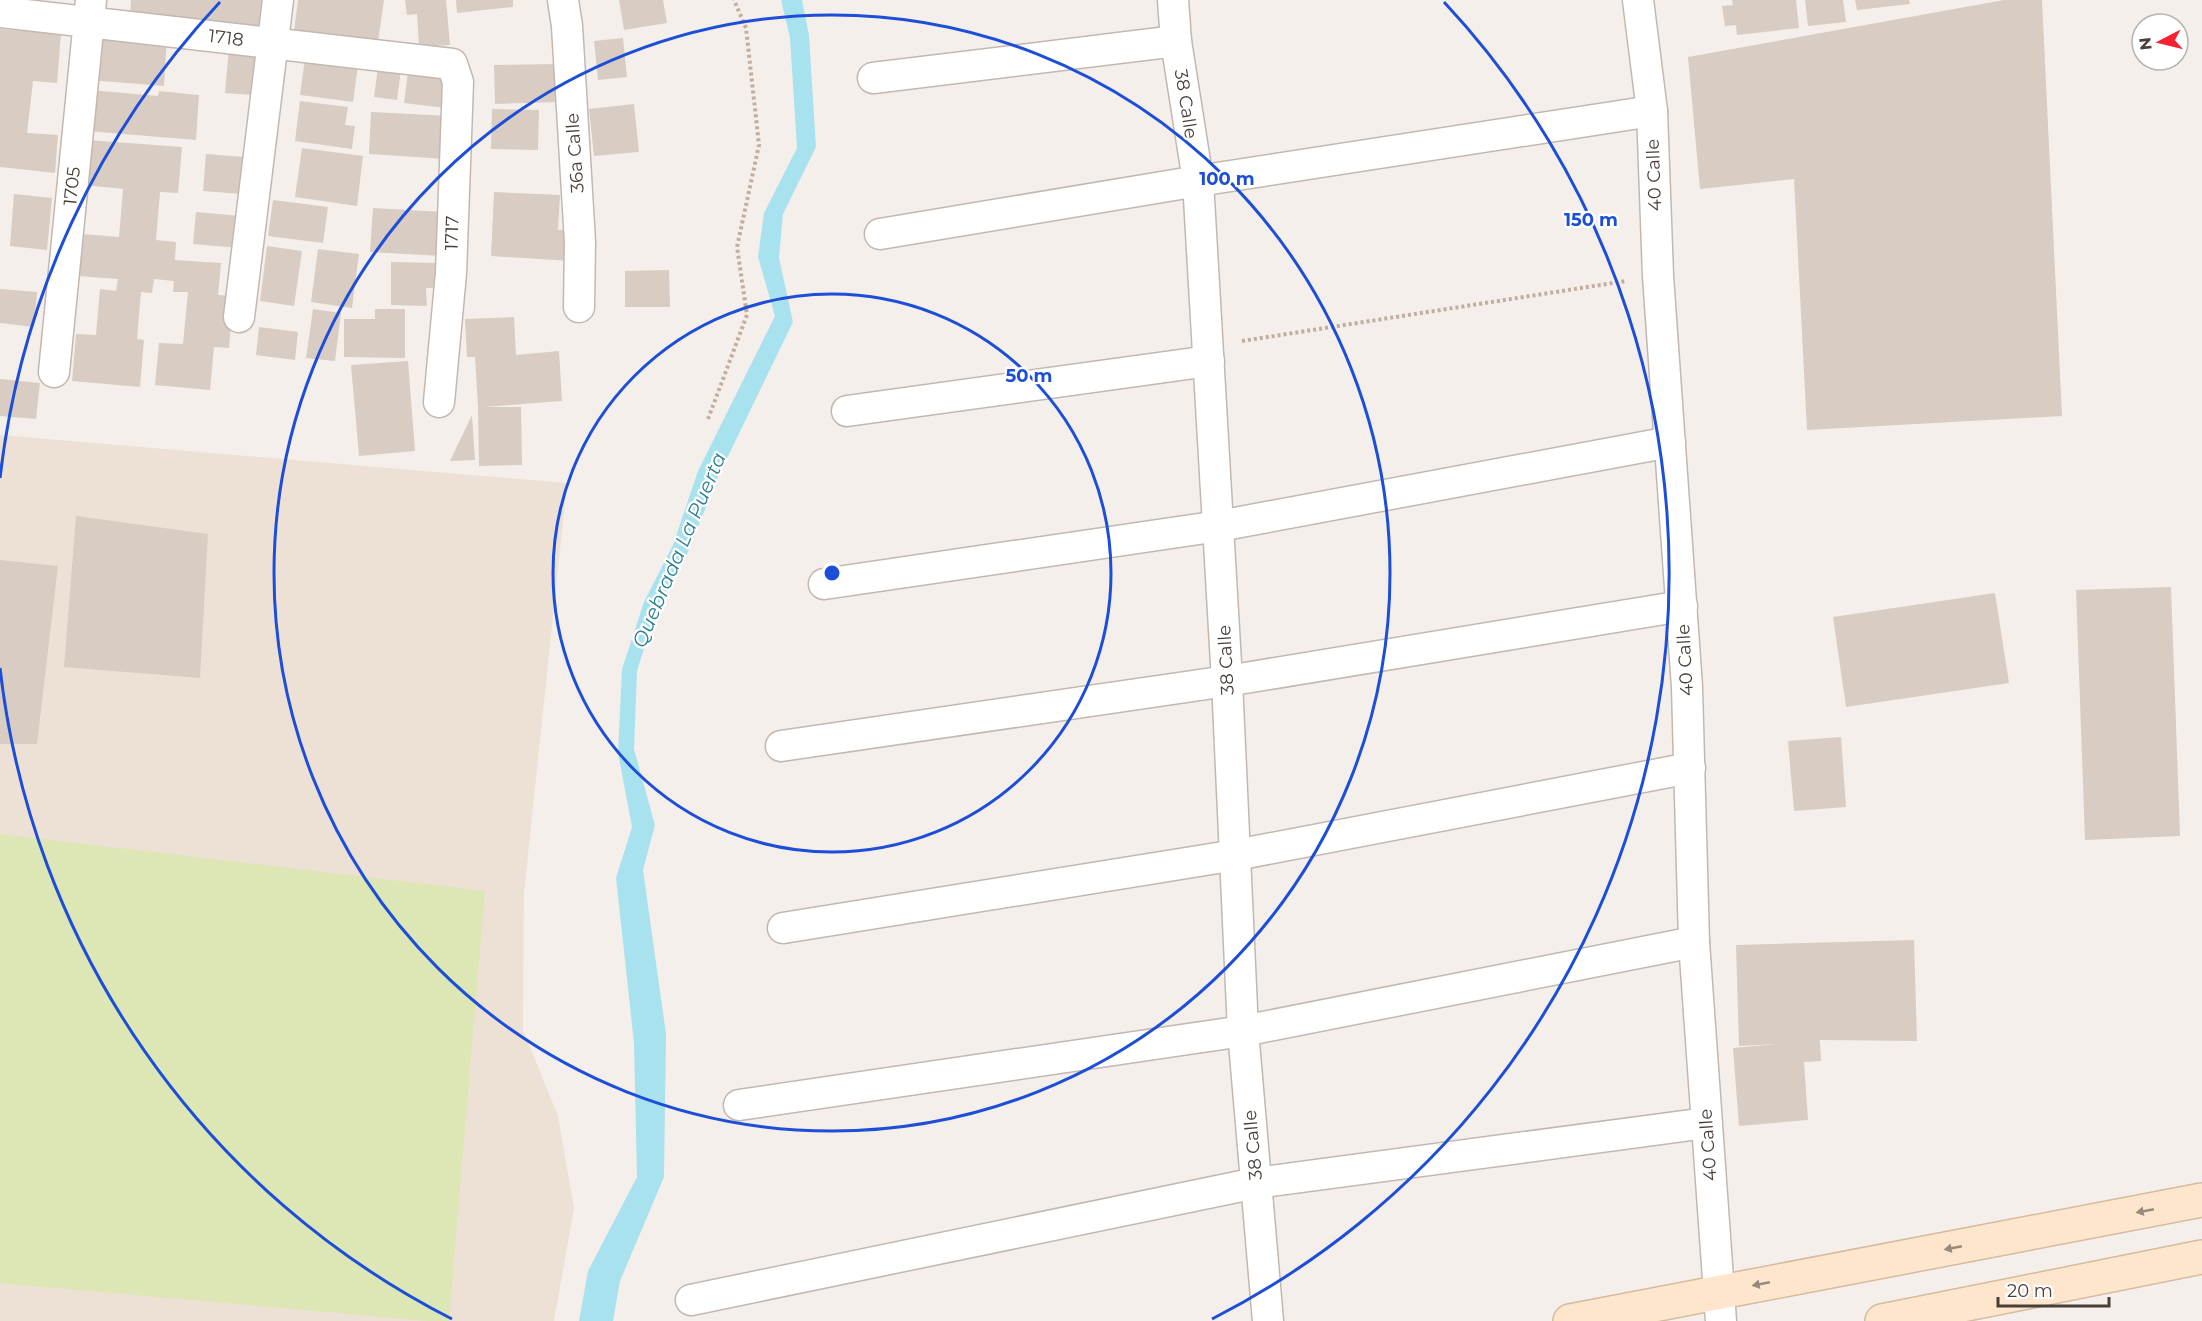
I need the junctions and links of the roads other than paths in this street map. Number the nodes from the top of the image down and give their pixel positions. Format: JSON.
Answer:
{"nodes":[{"id":1,"x":278,"y":0,"type":"edge"},
{"id":2,"x":563,"y":0,"type":"edge"},
{"id":3,"x":1173,"y":0,"type":"edge"},
{"id":4,"x":1638,"y":0,"type":"edge"},
{"id":5,"x":90,"y":11,"type":"edge"},
{"id":6,"x":0,"y":12,"type":"edge"},
{"id":7,"x":1176,"y":41,"type":"junction"},
{"id":8,"x":273,"y":43,"type":"junction"},
{"id":9,"x":452,"y":64,"type":"joint"},
{"id":10,"x":873,"y":78,"type":"dead end"},
{"id":11,"x":1652,"y":111,"type":"junction"},
{"id":12,"x":1198,"y":181,"type":"junction"},
{"id":13,"x":880,"y":234,"type":"dead end"},
{"id":14,"x":579,"y":307,"type":"dead end"},
{"id":15,"x":239,"y":316,"type":"dead end"},
{"id":16,"x":1209,"y":354,"type":"junction"},
{"id":17,"x":54,"y":372,"type":"dead end"},
{"id":18,"x":439,"y":402,"type":"dead end"},
{"id":19,"x":847,"y":411,"type":"dead end"},
{"id":20,"x":1670,"y":442,"type":"junction"},
{"id":21,"x":1219,"y":526,"type":"junction"},
{"id":22,"x":824,"y":584,"type":"dead end"},
{"id":23,"x":1682,"y":606,"type":"junction"},
{"id":24,"x":1227,"y":681,"type":"junction"},
{"id":25,"x":781,"y":746,"type":"dead end"},
{"id":26,"x":1690,"y":768,"type":"junction"},
{"id":27,"x":1236,"y":855,"type":"junction"},
{"id":28,"x":783,"y":928,"type":"dead end"},
{"id":29,"x":1694,"y":942,"type":"junction"},
{"id":30,"x":1243,"y":1030,"type":"junction"},
{"id":31,"x":739,"y":1105,"type":"dead end"},
{"id":32,"x":1706,"y":1123,"type":"junction"},
{"id":33,"x":1256,"y":1183,"type":"junction"},
{"id":34,"x":2202,"y":1200,"type":"edge"},
{"id":35,"x":2202,"y":1257,"type":"edge"},
{"id":36,"x":691,"y":1300,"type":"dead end"},
{"id":37,"x":1720,"y":1307,"type":"edge"},
{"id":38,"x":1268,"y":1321,"type":"edge"},
{"id":39,"x":1570,"y":1321,"type":"edge"},
{"id":40,"x":1882,"y":1321,"type":"edge"}],
"edges":[{"from":1,"to":8,"type":"street"},
{"from":2,"to":14,"type":"street","name":"36a Calle"},
{"from":3,"to":7,"type":"street","name":"38 Calle"},
{"from":4,"to":11,"type":"street","name":"40 Calle"},
{"from":5,"to":6,"type":"street","name":"1718"},
{"from":5,"to":8,"type":"street","name":"1718"},
{"from":5,"to":17,"type":"street","name":"1705"},
{"from":7,"to":10,"type":"street"},
{"from":7,"to":12,"type":"street","name":"38 Calle"},
{"from":8,"to":9,"type":"street","name":"1718"},
{"from":8,"to":15,"type":"street"},
{"from":9,"to":18,"type":"street","name":"1717"},
{"from":11,"to":12,"type":"street"},
{"from":11,"to":20,"type":"street","name":"40 Calle"},
{"from":12,"to":13,"type":"street"},
{"from":12,"to":16,"type":"street","name":"38 Calle"},
{"from":16,"to":19,"type":"street"},
{"from":16,"to":21,"type":"street","name":"38 Calle"},
{"from":20,"to":21,"type":"street"},
{"from":20,"to":23,"type":"street","name":"40 Calle"},
{"from":21,"to":22,"type":"street"},
{"from":21,"to":24,"type":"street","name":"38 Calle"},
{"from":23,"to":24,"type":"street"},
{"from":23,"to":26,"type":"street","name":"40 Calle"},
{"from":24,"to":25,"type":"street"},
{"from":24,"to":27,"type":"street","name":"38 Calle"},
{"from":26,"to":27,"type":"street"},
{"from":26,"to":29,"type":"street","name":"40 Calle"},
{"from":27,"to":28,"type":"street"},
{"from":27,"to":30,"type":"street","name":"38 Calle"},
{"from":29,"to":30,"type":"street"},
{"from":29,"to":32,"type":"street","name":"40 Calle"},
{"from":30,"to":31,"type":"street"},
{"from":30,"to":33,"type":"street","name":"38 Calle"},
{"from":32,"to":33,"type":"street"},
{"from":32,"to":37,"type":"street","name":"40 Calle"},
{"from":33,"to":36,"type":"street"},
{"from":33,"to":38,"type":"street","name":"38 Calle"},
{"from":34,"to":37,"type":"street","one_way":true},
{"from":35,"to":40,"type":"street"},
{"from":37,"to":39,"type":"street"}]}
